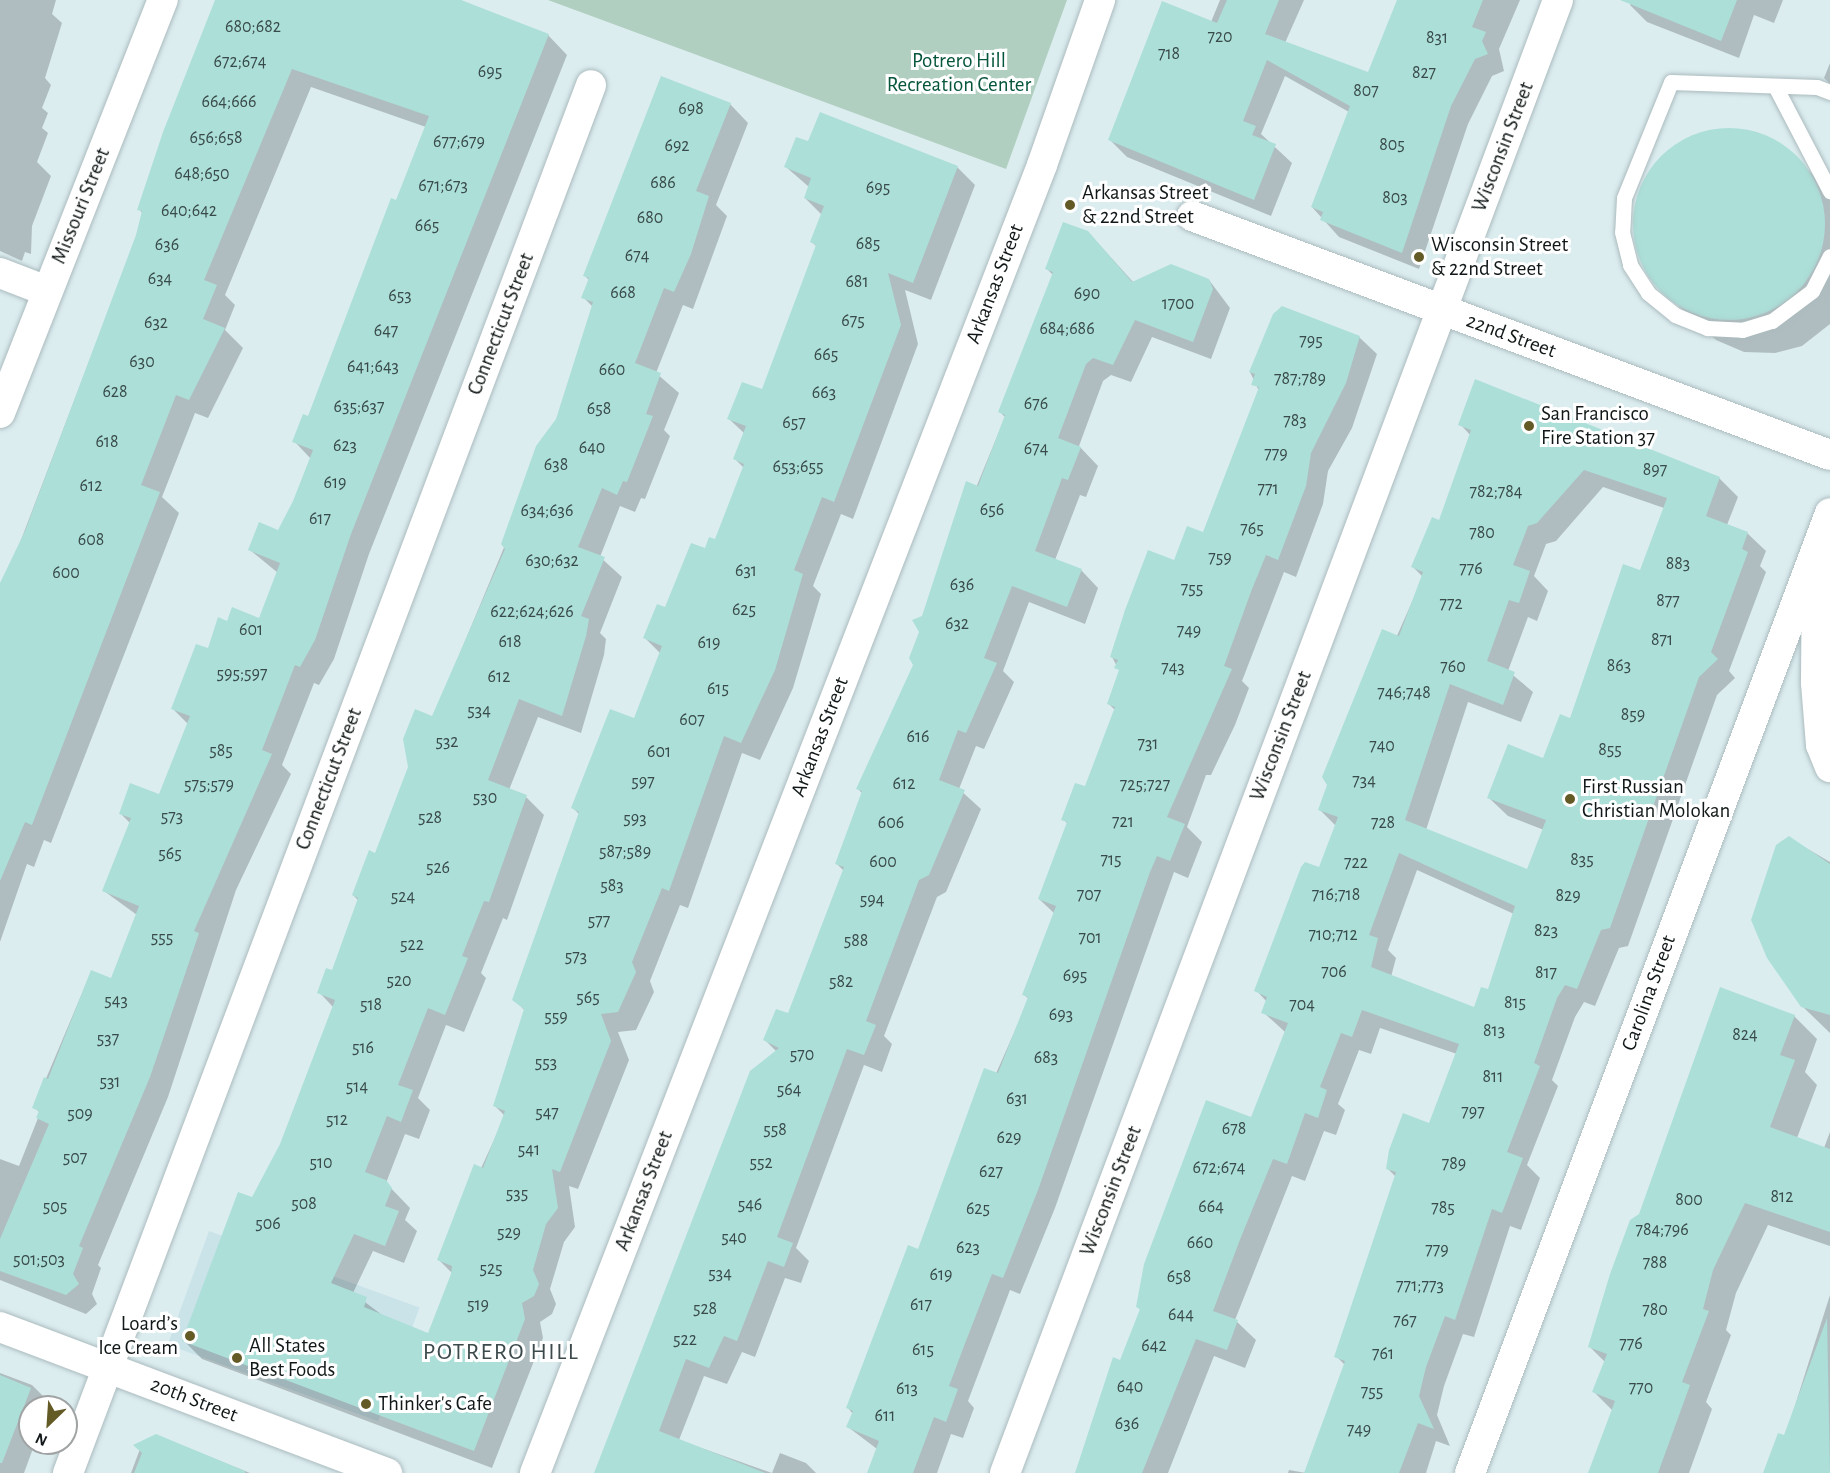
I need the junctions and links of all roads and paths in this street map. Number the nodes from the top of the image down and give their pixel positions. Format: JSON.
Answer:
{"nodes":[{"id":1,"x":163,"y":0,"type":"edge"},
{"id":2,"x":1100,"y":0,"type":"edge"},
{"id":3,"x":1558,"y":0,"type":"edge"},
{"id":4,"x":591,"y":85,"type":"dead end"},
{"id":5,"x":1775,"y":86,"type":"junction"},
{"id":6,"x":1830,"y":92,"type":"edge"},
{"id":7,"x":1830,"y":191,"type":"edge"},
{"id":8,"x":1192,"y":216,"type":"dead end"},
{"id":9,"x":1830,"y":256,"type":"edge"},
{"id":10,"x":0,"y":273,"type":"edge"},
{"id":11,"x":47,"y":291,"type":"junction"},
{"id":12,"x":1441,"y":310,"type":"junction"},
{"id":13,"x":0,"y":413,"type":"edge"},
{"id":14,"x":1830,"y":455,"type":"edge"},
{"id":15,"x":1830,"y":513,"type":"edge"},
{"id":16,"x":1817,"y":543,"type":"junction"},
{"id":17,"x":1830,"y":767,"type":"edge"},
{"id":18,"x":0,"y":1327,"type":"edge"},
{"id":19,"x":108,"y":1367,"type":"junction"},
{"id":20,"x":68,"y":1473,"type":"edge"},
{"id":21,"x":387,"y":1473,"type":"edge"},
{"id":22,"x":535,"y":1473,"type":"edge"},
{"id":23,"x":1005,"y":1473,"type":"edge"},
{"id":24,"x":1470,"y":1473,"type":"edge"}],
"edges":[{"from":1,"to":11,"type":"street","name":"Missouri Street"},
{"from":2,"to":22,"type":"street","name":"Arkansas Street"},
{"from":3,"to":12,"type":"street","name":"Wisconsin Street"},
{"from":4,"to":19,"type":"street","name":"Connecticut Street"},
{"from":5,"to":6,"type":"lane"},
{"from":5,"to":7,"type":"lane"},
{"from":5,"to":9,"type":"lane"},
{"from":8,"to":12,"type":"street","name":"22nd Street"},
{"from":10,"to":11,"type":"street"},
{"from":11,"to":13,"type":"street","name":"Missouri Street"},
{"from":12,"to":14,"type":"street","name":"22nd Street"},
{"from":12,"to":23,"type":"street","name":"Wisconsin Street"},
{"from":15,"to":16,"type":"street","name":"Carolina Street"},
{"from":16,"to":17,"type":"street"},
{"from":16,"to":24,"type":"street","name":"Carolina Street"},
{"from":18,"to":19,"type":"street","name":"20th Street"},
{"from":19,"to":20,"type":"street","name":"Connecticut Street"},
{"from":19,"to":21,"type":"street","name":"20th Street"}]}
